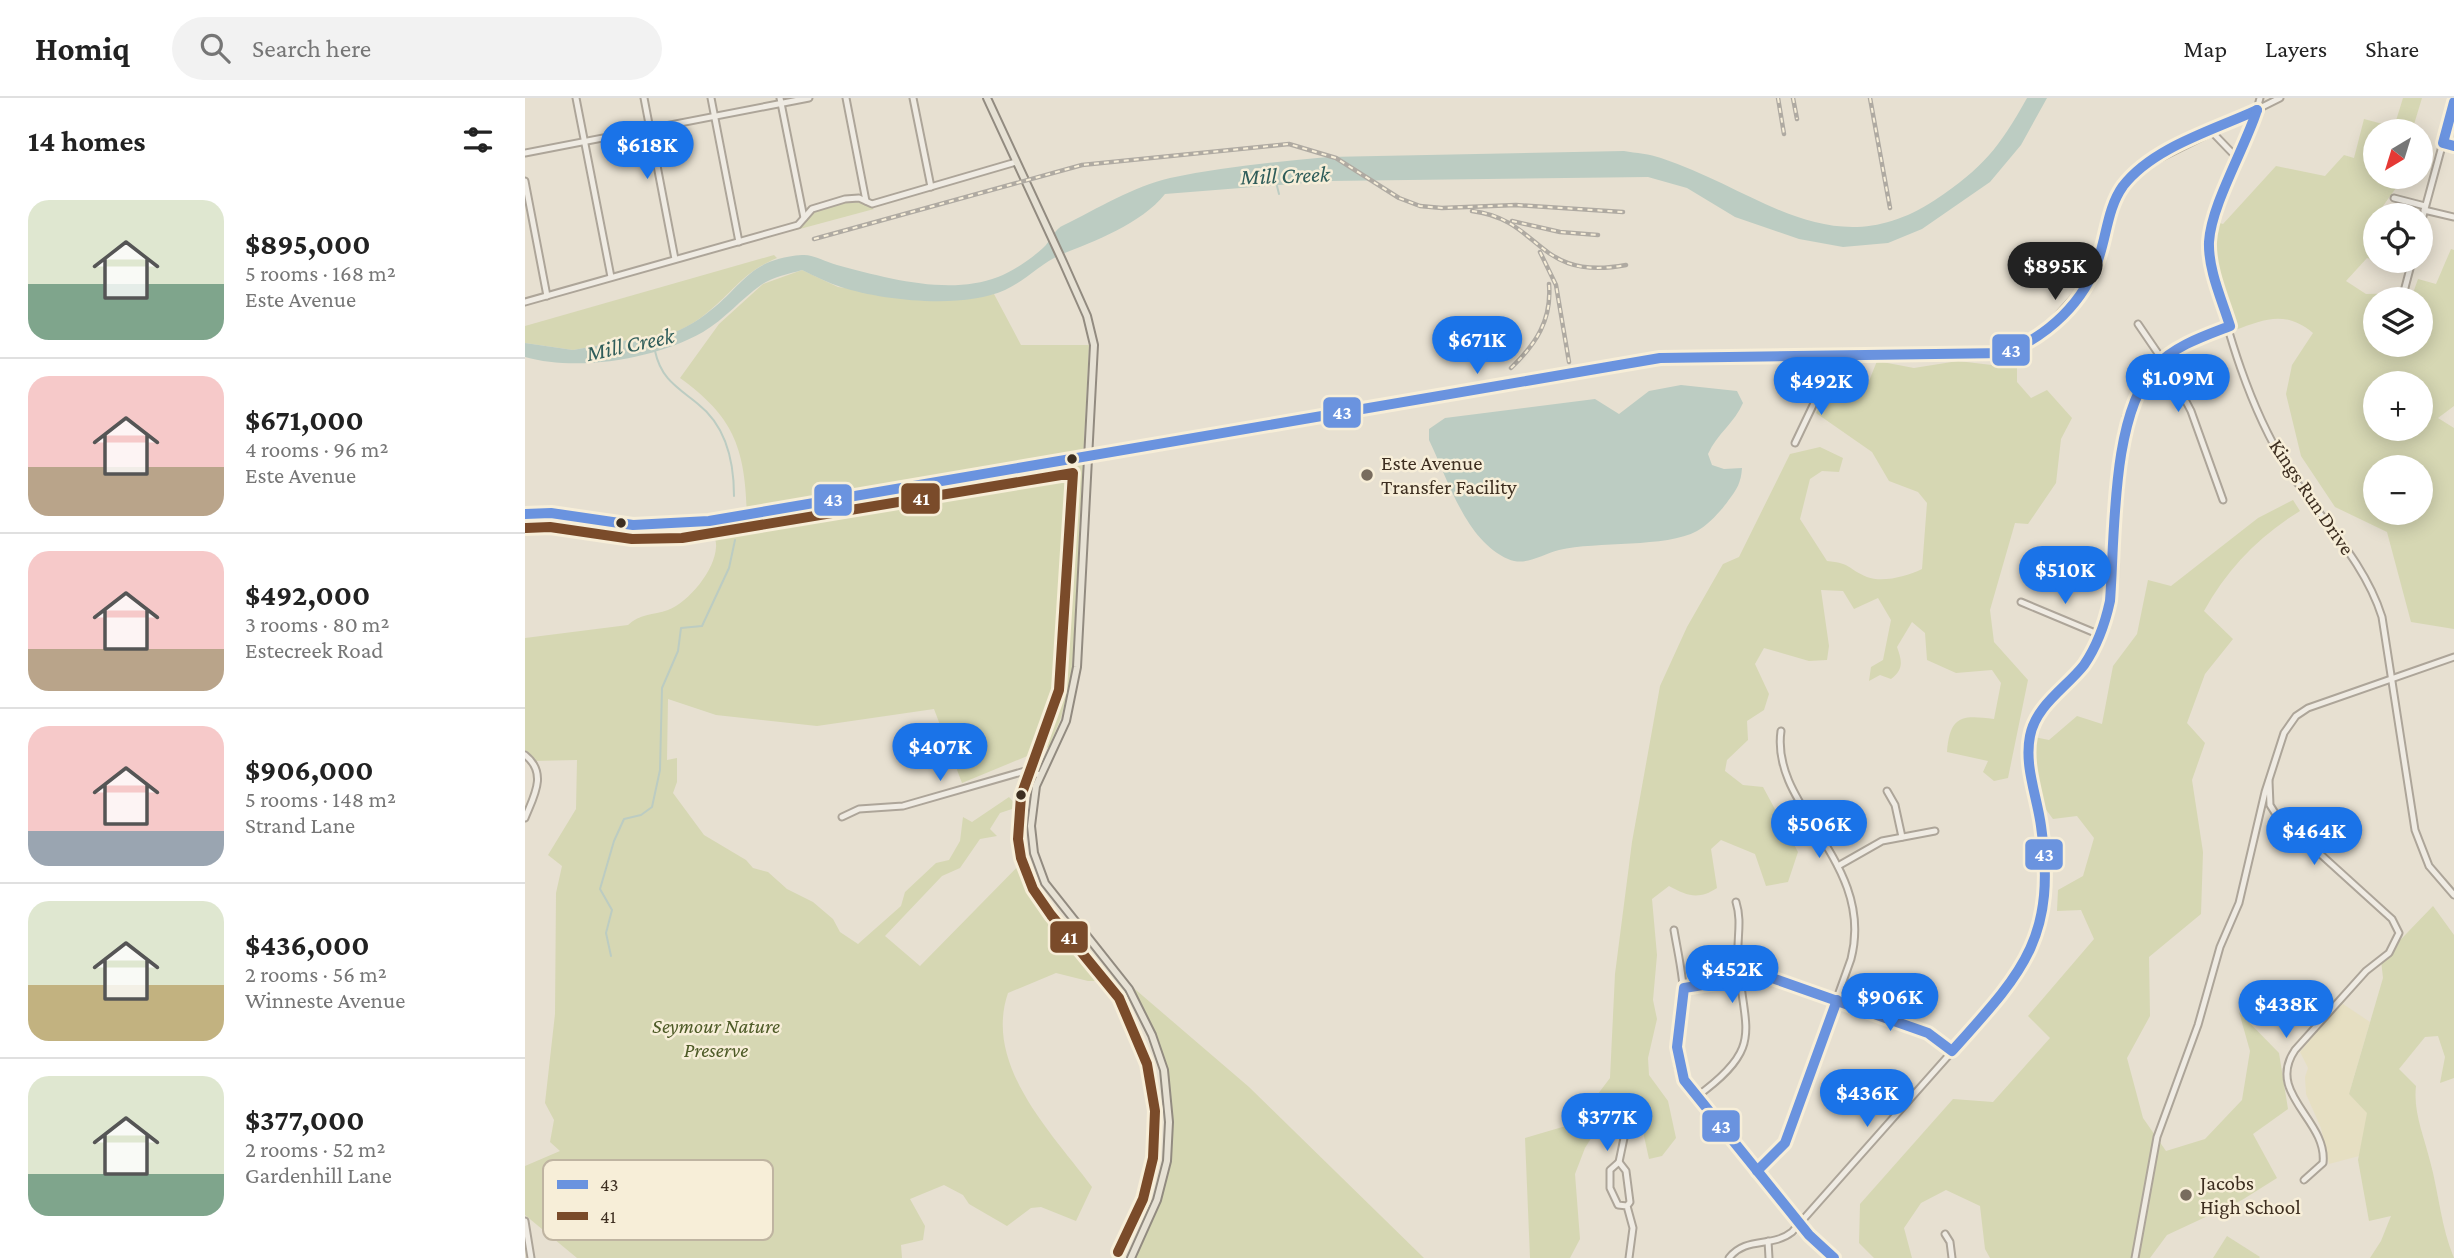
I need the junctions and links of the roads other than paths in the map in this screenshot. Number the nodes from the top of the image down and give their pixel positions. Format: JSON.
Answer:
{"nodes":[{"id":1,"x":576,"y":98,"type":"edge"},
{"id":2,"x":644,"y":98,"type":"edge"},
{"id":3,"x":711,"y":98,"type":"edge"},
{"id":4,"x":809,"y":98,"type":"edge"},
{"id":5,"x":846,"y":98,"type":"edge"},
{"id":6,"x":913,"y":98,"type":"edge"},
{"id":7,"x":987,"y":98,"type":"edge"},
{"id":8,"x":2260,"y":98,"type":"edge"},
{"id":9,"x":2280,"y":98,"type":"edge"},
{"id":10,"x":781,"y":101,"type":"edge"},
{"id":11,"x":2454,"y":102,"type":"edge"},
{"id":12,"x":2257,"y":110,"type":"junction"},
{"id":13,"x":715,"y":116,"type":"junction"},
{"id":14,"x":650,"y":129,"type":"junction"},
{"id":15,"x":2212,"y":132,"type":"junction"},
{"id":16,"x":585,"y":141,"type":"junction"},
{"id":17,"x":2443,"y":143,"type":"junction"},
{"id":18,"x":2454,"y":146,"type":"edge"},
{"id":19,"x":525,"y":153,"type":"edge"},
{"id":20,"x":2239,"y":160,"type":"junction"},
{"id":21,"x":1016,"y":162,"type":"junction"},
{"id":22,"x":525,"y":181,"type":"edge"},
{"id":23,"x":930,"y":187,"type":"junction"},
{"id":24,"x":2393,"y":198,"type":"dead end"},
{"id":25,"x":866,"y":202,"type":"junction"},
{"id":26,"x":2409,"y":203,"type":"edge"},
{"id":27,"x":2426,"y":203,"type":"edge"},
{"id":28,"x":2433,"y":210,"type":"edge"},
{"id":29,"x":2454,"y":217,"type":"edge"},
{"id":30,"x":804,"y":219,"type":"junction"},
{"id":31,"x":739,"y":242,"type":"junction"},
{"id":32,"x":675,"y":258,"type":"junction"},
{"id":33,"x":611,"y":277,"type":"junction"},
{"id":34,"x":547,"y":296,"type":"junction"},
{"id":35,"x":525,"y":302,"type":"edge"},
{"id":36,"x":2137,"y":324,"type":"dead end"},
{"id":37,"x":2230,"y":326,"type":"junction"},
{"id":38,"x":1837,"y":355,"type":"junction"},
{"id":39,"x":2162,"y":359,"type":"junction"},
{"id":40,"x":1795,"y":443,"type":"dead end"},
{"id":41,"x":1089,"y":456,"type":"junction"},
{"id":42,"x":2223,"y":500,"type":"dead end"},
{"id":43,"x":525,"y":514,"type":"edge"},
{"id":44,"x":2021,"y":602,"type":"dead end"},
{"id":45,"x":2100,"y":635,"type":"junction"},
{"id":46,"x":2454,"y":657,"type":"edge"},
{"id":47,"x":2392,"y":678,"type":"junction"},
{"id":48,"x":1781,"y":731,"type":"dead end"},
{"id":49,"x":525,"y":755,"type":"edge"},
{"id":50,"x":1040,"y":775,"type":"junction"},
{"id":51,"x":2268,"y":781,"type":"junction"},
{"id":52,"x":1887,"y":791,"type":"dead end"},
{"id":53,"x":842,"y":817,"type":"dead end"},
{"id":54,"x":525,"y":818,"type":"edge"},
{"id":55,"x":1935,"y":831,"type":"dead end"},
{"id":56,"x":1902,"y":837,"type":"junction"},
{"id":57,"x":1838,"y":866,"type":"junction"},
{"id":58,"x":2454,"y":895,"type":"edge"},
{"id":59,"x":1736,"y":902,"type":"dead end"},
{"id":60,"x":1674,"y":930,"type":"dead end"},
{"id":61,"x":1741,"y":979,"type":"junction"},
{"id":62,"x":1684,"y":988,"type":"junction"},
{"id":63,"x":1837,"y":1000,"type":"junction"},
{"id":64,"x":1952,"y":1051,"type":"junction"},
{"id":65,"x":1696,"y":1097,"type":"junction"},
{"id":66,"x":1624,"y":1138,"type":"dead end"},
{"id":67,"x":1619,"y":1162,"type":"junction"},
{"id":68,"x":1757,"y":1171,"type":"junction"},
{"id":69,"x":2304,"y":1180,"type":"dead end"},
{"id":70,"x":1627,"y":1206,"type":"junction"},
{"id":71,"x":525,"y":1221,"type":"edge"},
{"id":72,"x":1800,"y":1224,"type":"junction"},
{"id":73,"x":1945,"y":1234,"type":"dead end"},
{"id":74,"x":1768,"y":1241,"type":"junction"},
{"id":75,"x":531,"y":1258,"type":"edge"},
{"id":76,"x":1131,"y":1258,"type":"edge"},
{"id":77,"x":1629,"y":1258,"type":"edge"},
{"id":78,"x":1730,"y":1258,"type":"edge"},
{"id":79,"x":1769,"y":1258,"type":"edge"},
{"id":80,"x":1834,"y":1258,"type":"edge"},
{"id":81,"x":1952,"y":1258,"type":"edge"},
{"id":82,"x":2135,"y":1258,"type":"edge"}],
"edges":[{"from":1,"to":16,"type":"street"},
{"from":2,"to":14,"type":"street"},
{"from":3,"to":13,"type":"street"},
{"from":4,"to":10,"type":"street"},
{"from":5,"to":25,"type":"street"},
{"from":6,"to":23,"type":"street"},
{"from":7,"to":21,"type":"main road"},
{"from":8,"to":12,"type":"street","name":"Kings Run Drive"},
{"from":9,"to":12,"type":"street"},
{"from":10,"to":13,"type":"street"},
{"from":10,"to":30,"type":"street"},
{"from":11,"to":17,"type":"street"},
{"from":12,"to":15,"type":"street"},
{"from":12,"to":20,"type":"street","name":"Kings Run Drive"},
{"from":13,"to":14,"type":"street"},
{"from":13,"to":31,"type":"street"},
{"from":14,"to":16,"type":"street"},
{"from":14,"to":32,"type":"street"},
{"from":15,"to":20,"type":"street"},
{"from":15,"to":38,"type":"street"},
{"from":16,"to":19,"type":"street"},
{"from":16,"to":33,"type":"street"},
{"from":17,"to":18,"type":"street"},
{"from":17,"to":27,"type":"street"},
{"from":20,"to":37,"type":"street","name":"Kings Run Drive"},
{"from":21,"to":23,"type":"street"},
{"from":21,"to":41,"type":"main road"},
{"from":22,"to":34,"type":"street"},
{"from":23,"to":25,"type":"street"},
{"from":24,"to":26,"type":"street"},
{"from":25,"to":30,"type":"street"},
{"from":28,"to":29,"type":"street"},
{"from":30,"to":31,"type":"street"},
{"from":31,"to":32,"type":"street"},
{"from":32,"to":33,"type":"street"},
{"from":33,"to":34,"type":"street"},
{"from":34,"to":35,"type":"street"},
{"from":36,"to":39,"type":"street"},
{"from":37,"to":39,"type":"street"},
{"from":37,"to":47,"type":"street","name":"Kings Run Drive"},
{"from":38,"to":40,"type":"street"},
{"from":38,"to":41,"type":"street"},
{"from":39,"to":42,"type":"street"},
{"from":39,"to":45,"type":"street"},
{"from":41,"to":43,"type":"street"},
{"from":41,"to":50,"type":"main road"},
{"from":44,"to":45,"type":"street"},
{"from":45,"to":64,"type":"street"},
{"from":46,"to":47,"type":"street"},
{"from":47,"to":51,"type":"street"},
{"from":47,"to":58,"type":"street","name":"Kings Run Drive"},
{"from":48,"to":57,"type":"street"},
{"from":49,"to":54,"type":"street"},
{"from":50,"to":53,"type":"street"},
{"from":50,"to":76,"type":"main road"},
{"from":51,"to":69,"type":"street"},
{"from":51,"to":82,"type":"street"},
{"from":52,"to":56,"type":"street"},
{"from":55,"to":56,"type":"street"},
{"from":56,"to":57,"type":"street"},
{"from":57,"to":63,"type":"street"},
{"from":59,"to":61,"type":"street"},
{"from":60,"to":62,"type":"street"},
{"from":61,"to":62,"type":"street"},
{"from":61,"to":63,"type":"street"},
{"from":61,"to":65,"type":"street"},
{"from":62,"to":65,"type":"street"},
{"from":63,"to":64,"type":"street"},
{"from":63,"to":68,"type":"street"},
{"from":64,"to":72,"type":"street"},
{"from":65,"to":68,"type":"street"},
{"from":66,"to":67,"type":"street"},
{"from":67,"to":70,"type":"street"},
{"from":67,"to":70,"type":"street"},
{"from":68,"to":72,"type":"street"},
{"from":70,"to":77,"type":"street"},
{"from":71,"to":75,"type":"street"},
{"from":72,"to":74,"type":"street"},
{"from":72,"to":80,"type":"street"},
{"from":73,"to":81,"type":"street"},
{"from":74,"to":78,"type":"street"},
{"from":74,"to":79,"type":"street"}]}
